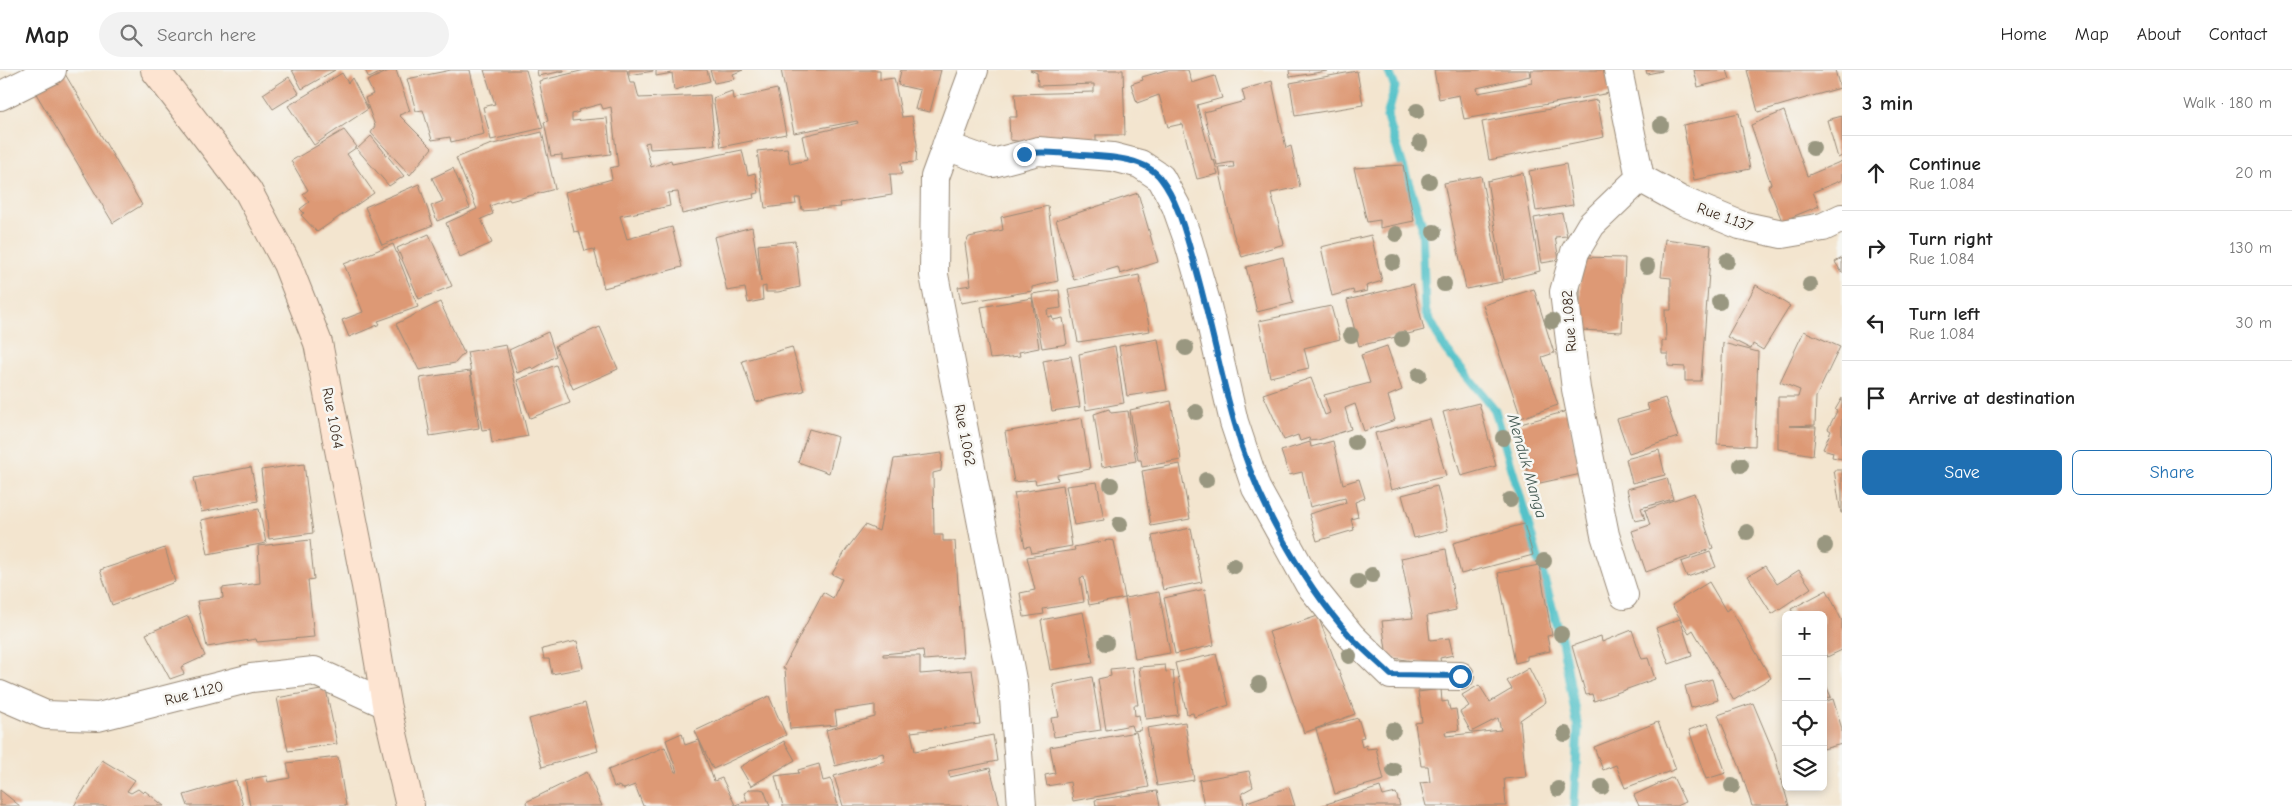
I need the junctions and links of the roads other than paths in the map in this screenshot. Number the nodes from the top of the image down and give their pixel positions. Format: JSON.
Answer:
{"nodes":[{"id":1,"x":52,"y":70,"type":"edge"},
{"id":2,"x":156,"y":70,"type":"edge"},
{"id":3,"x":974,"y":70,"type":"edge"},
{"id":4,"x":1618,"y":70,"type":"edge"},
{"id":5,"x":0,"y":96,"type":"edge"},
{"id":6,"x":946,"y":146,"type":"junction"},
{"id":7,"x":1640,"y":178,"type":"junction"},
{"id":8,"x":1842,"y":218,"type":"edge"},
{"id":9,"x":1624,"y":595,"type":"dead end"},
{"id":10,"x":1460,"y":676,"type":"dead end"},
{"id":11,"x":0,"y":694,"type":"edge"},
{"id":12,"x":386,"y":704,"type":"junction"},
{"id":13,"x":410,"y":806,"type":"edge"},
{"id":14,"x":1022,"y":806,"type":"edge"}],
"edges":[{"from":1,"to":5,"type":"street"},
{"from":2,"to":12,"type":"main road","name":"Rue 1.064"},
{"from":3,"to":6,"type":"street","name":"Rue 1.062"},
{"from":4,"to":7,"type":"street"},
{"from":6,"to":10,"type":"street"},
{"from":6,"to":14,"type":"street","name":"Rue 1.062"},
{"from":7,"to":8,"type":"street","name":"Rue 1.137"},
{"from":7,"to":9,"type":"street","name":"Rue 1.082"},
{"from":11,"to":12,"type":"street","name":"Rue 1.120"},
{"from":12,"to":13,"type":"main road","name":"Rue 1.064"}]}
